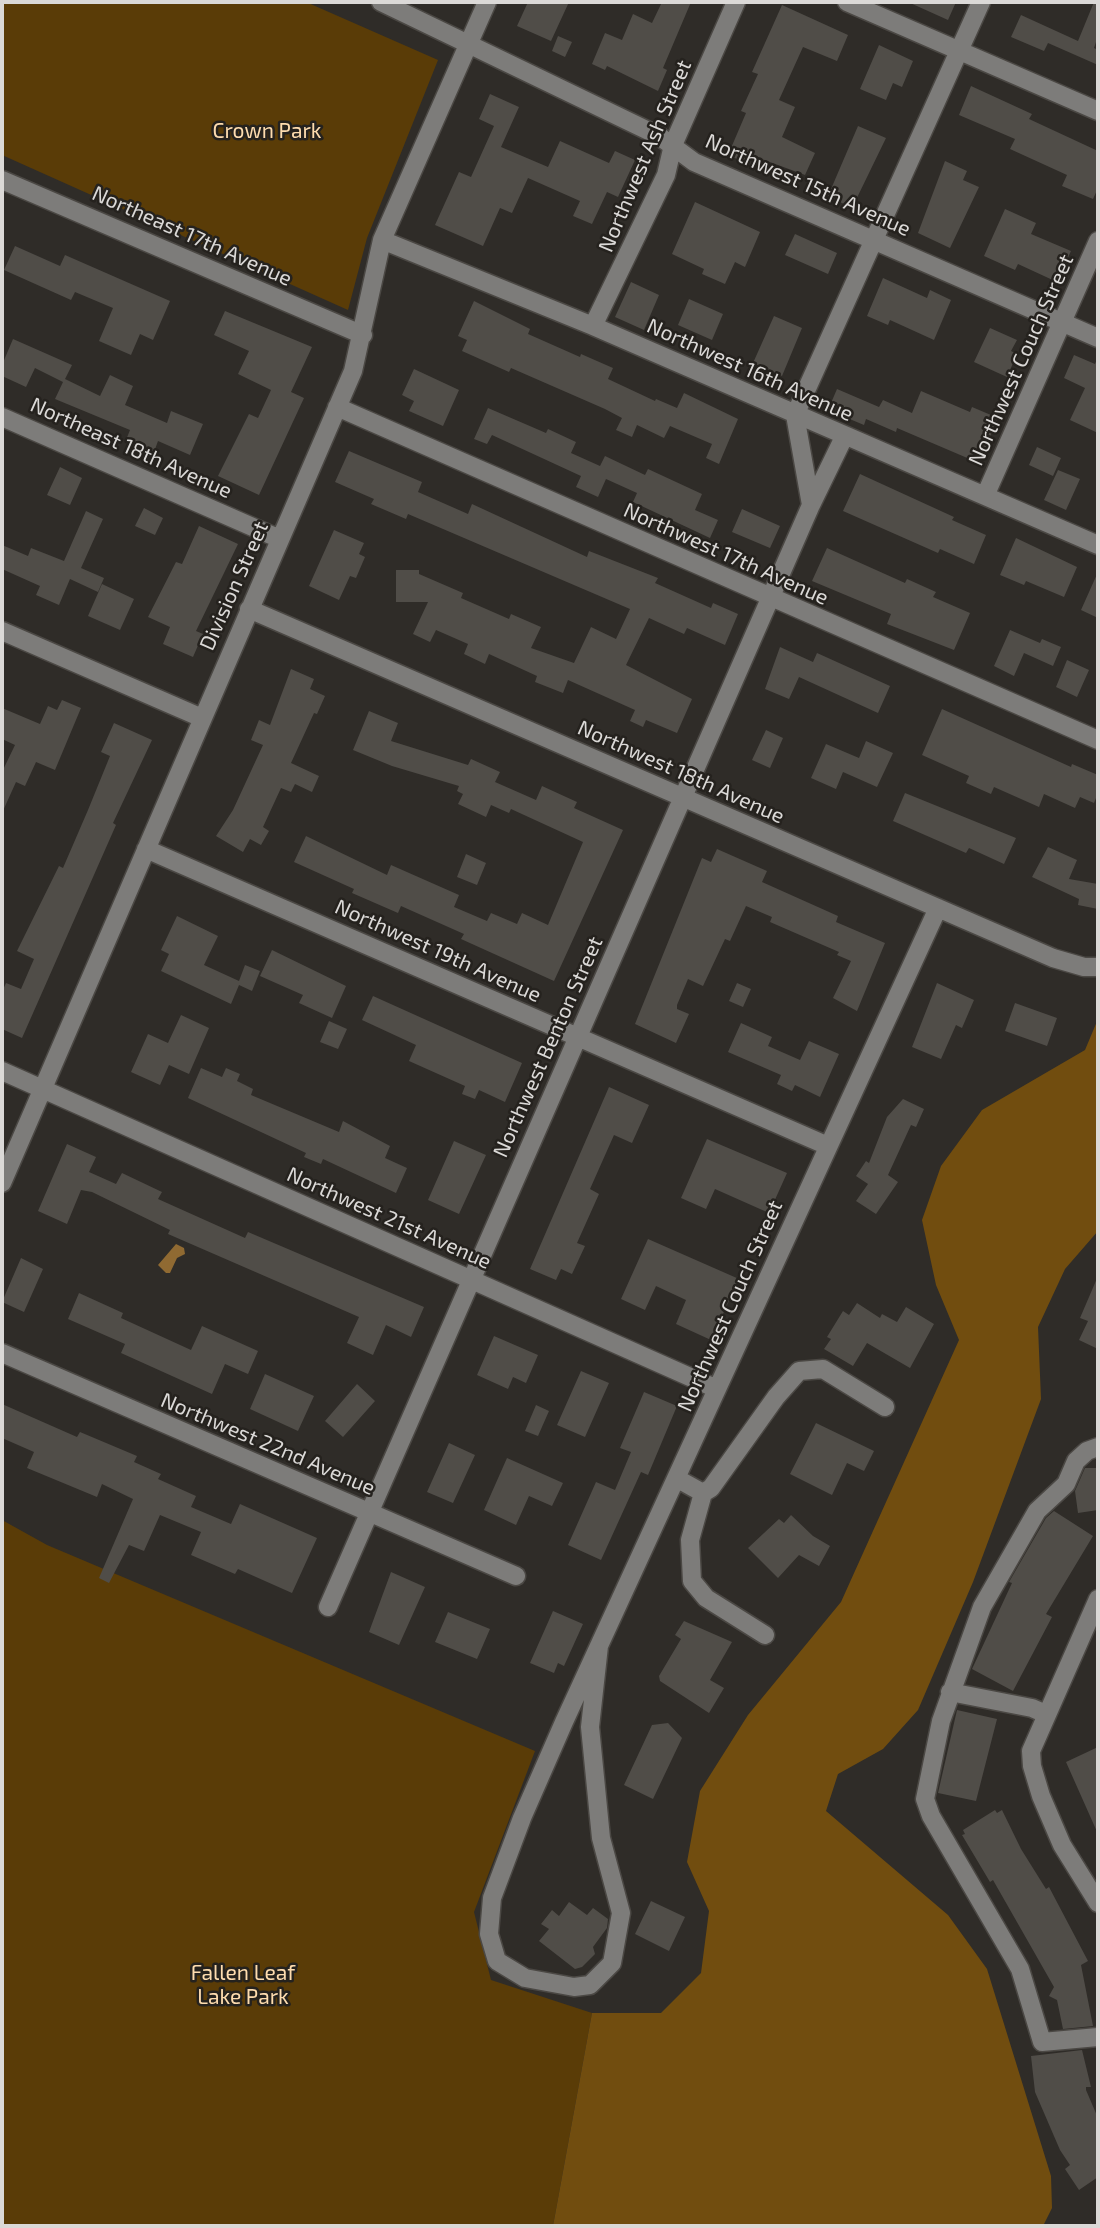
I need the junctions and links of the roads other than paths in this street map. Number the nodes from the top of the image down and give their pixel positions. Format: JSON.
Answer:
{"nodes":[{"id":1,"x":381,"y":2,"type":"edge"},
{"id":2,"x":487,"y":2,"type":"edge"},
{"id":3,"x":736,"y":2,"type":"edge"},
{"id":4,"x":846,"y":2,"type":"edge"},
{"id":5,"x":981,"y":2,"type":"edge"},
{"id":6,"x":468,"y":46,"type":"junction"},
{"id":7,"x":959,"y":50,"type":"junction"},
{"id":8,"x":1098,"y":111,"type":"edge"},
{"id":9,"x":673,"y":145,"type":"junction"},
{"id":10,"x":2,"y":180,"type":"edge"},
{"id":11,"x":873,"y":238,"type":"junction"},
{"id":12,"x":382,"y":240,"type":"junction"},
{"id":13,"x":1098,"y":242,"type":"edge"},
{"id":14,"x":1061,"y":322,"type":"junction"},
{"id":15,"x":593,"y":326,"type":"junction"},
{"id":16,"x":363,"y":335,"type":"junction"},
{"id":17,"x":1098,"y":338,"type":"edge"},
{"id":18,"x":337,"y":407,"type":"junction"},
{"id":19,"x":795,"y":415,"type":"junction"},
{"id":20,"x":2,"y":417,"type":"edge"},
{"id":21,"x":844,"y":437,"type":"junction"},
{"id":22,"x":985,"y":496,"type":"junction"},
{"id":23,"x":811,"y":505,"type":"junction"},
{"id":24,"x":280,"y":539,"type":"junction"},
{"id":25,"x":1098,"y":545,"type":"edge"},
{"id":26,"x":770,"y":598,"type":"junction"},
{"id":27,"x":249,"y":609,"type":"junction"},
{"id":28,"x":2,"y":631,"type":"edge"},
{"id":29,"x":202,"y":718,"type":"junction"},
{"id":30,"x":1098,"y":740,"type":"edge"},
{"id":31,"x":683,"y":797,"type":"junction"},
{"id":32,"x":146,"y":849,"type":"junction"},
{"id":33,"x":938,"y":908,"type":"junction"},
{"id":34,"x":1098,"y":967,"type":"edge"},
{"id":35,"x":577,"y":1037,"type":"junction"},
{"id":36,"x":2,"y":1070,"type":"edge"},
{"id":37,"x":43,"y":1088,"type":"junction"},
{"id":38,"x":828,"y":1146,"type":"junction"},
{"id":39,"x":2,"y":1183,"type":"edge"},
{"id":40,"x":472,"y":1280,"type":"junction"},
{"id":41,"x":2,"y":1353,"type":"edge"},
{"id":42,"x":717,"y":1389,"type":"junction"},
{"id":43,"x":886,"y":1407,"type":"dead end"},
{"id":44,"x":1098,"y":1447,"type":"edge"},
{"id":45,"x":676,"y":1478,"type":"junction"},
{"id":46,"x":702,"y":1493,"type":"junction"},
{"id":47,"x":370,"y":1512,"type":"junction"},
{"id":48,"x":516,"y":1576,"type":"dead end"},
{"id":49,"x":1098,"y":1599,"type":"edge"},
{"id":50,"x":328,"y":1606,"type":"dead end"},
{"id":51,"x":765,"y":1635,"type":"dead end"},
{"id":52,"x":599,"y":1646,"type":"junction"},
{"id":53,"x":950,"y":1692,"type":"junction"},
{"id":54,"x":1046,"y":1714,"type":"junction"},
{"id":55,"x":1098,"y":1903,"type":"edge"},
{"id":56,"x":1098,"y":2037,"type":"edge"}],
"edges":[{"from":1,"to":6,"type":"street","name":"Northwest 15th Avenue"},
{"from":2,"to":6,"type":"street","name":"Division Street"},
{"from":3,"to":9,"type":"street","name":"Northwest Ash Street"},
{"from":4,"to":7,"type":"street"},
{"from":5,"to":7,"type":"street"},
{"from":6,"to":9,"type":"street","name":"Northwest 15th Avenue"},
{"from":6,"to":12,"type":"street","name":"Division Street"},
{"from":7,"to":8,"type":"street"},
{"from":7,"to":11,"type":"street"},
{"from":9,"to":11,"type":"street","name":"Northwest 15th Avenue"},
{"from":9,"to":15,"type":"street","name":"Northwest Ash Street"},
{"from":10,"to":16,"type":"street","name":"Northeast 17th Avenue"},
{"from":11,"to":14,"type":"street","name":"Northwest 15th Avenue"},
{"from":11,"to":19,"type":"street"},
{"from":12,"to":15,"type":"street","name":"Northwest 16th Avenue"},
{"from":12,"to":16,"type":"street","name":"Division Street"},
{"from":13,"to":14,"type":"street","name":"Northwest Couch Street"},
{"from":14,"to":17,"type":"street","name":"Northwest 15th Avenue"},
{"from":14,"to":22,"type":"street","name":"Northwest Couch Street"},
{"from":15,"to":19,"type":"street","name":"Northwest 16th Avenue"},
{"from":16,"to":18,"type":"street","name":"Division Street"},
{"from":18,"to":24,"type":"street","name":"Division Street"},
{"from":18,"to":26,"type":"street","name":"Northwest 17th Avenue"},
{"from":19,"to":21,"type":"street","name":"Northwest 16th Avenue"},
{"from":19,"to":23,"type":"street"},
{"from":20,"to":24,"type":"street","name":"Northeast 18th Avenue"},
{"from":21,"to":22,"type":"street","name":"Northwest 16th Avenue"},
{"from":21,"to":23,"type":"street","name":"Northwest Benton Street"},
{"from":22,"to":25,"type":"street","name":"Northwest 16th Avenue"},
{"from":23,"to":26,"type":"street","name":"Northwest Benton Street"},
{"from":24,"to":27,"type":"street","name":"Division Street"},
{"from":26,"to":30,"type":"street","name":"Northwest 17th Avenue"},
{"from":26,"to":31,"type":"street","name":"Northwest Benton Street"},
{"from":27,"to":29,"type":"street","name":"Division Street"},
{"from":27,"to":31,"type":"street","name":"Northwest 18th Avenue"},
{"from":28,"to":29,"type":"street"},
{"from":29,"to":32,"type":"street","name":"Division Street"},
{"from":31,"to":33,"type":"street","name":"Northwest 18th Avenue"},
{"from":31,"to":35,"type":"street","name":"Northwest Benton Street"},
{"from":32,"to":35,"type":"street","name":"Northwest 19th Avenue"},
{"from":32,"to":37,"type":"street","name":"Division Street"},
{"from":33,"to":34,"type":"street","name":"Northwest 18th Avenue"},
{"from":33,"to":38,"type":"street","name":"Northwest Couch Street"},
{"from":35,"to":38,"type":"street","name":"Northwest 19th Avenue"},
{"from":35,"to":40,"type":"street","name":"Northwest Benton Street"},
{"from":36,"to":37,"type":"street","name":"Northwest 21st Avenue"},
{"from":37,"to":39,"type":"street","name":"Division Street"},
{"from":37,"to":40,"type":"street","name":"Northwest 21st Avenue"},
{"from":38,"to":42,"type":"street","name":"Northwest Couch Street"},
{"from":40,"to":42,"type":"street","name":"Northwest 21st Avenue"},
{"from":40,"to":47,"type":"street","name":"Northwest Benton Street"},
{"from":41,"to":47,"type":"street","name":"Northwest 22nd Avenue"},
{"from":42,"to":45,"type":"street","name":"Northwest Couch Street"},
{"from":43,"to":46,"type":"street"},
{"from":44,"to":53,"type":"street"},
{"from":45,"to":46,"type":"street"},
{"from":45,"to":52,"type":"street","name":"Northwest Couch Street"},
{"from":46,"to":51,"type":"street"},
{"from":47,"to":48,"type":"street","name":"Northwest 22nd Avenue"},
{"from":47,"to":50,"type":"street","name":"Northwest Benton Street"},
{"from":49,"to":54,"type":"street"},
{"from":52,"to":52,"type":"street","name":"Northwest Couch Street"},
{"from":53,"to":54,"type":"street"},
{"from":53,"to":56,"type":"street"},
{"from":54,"to":55,"type":"street"}]}
